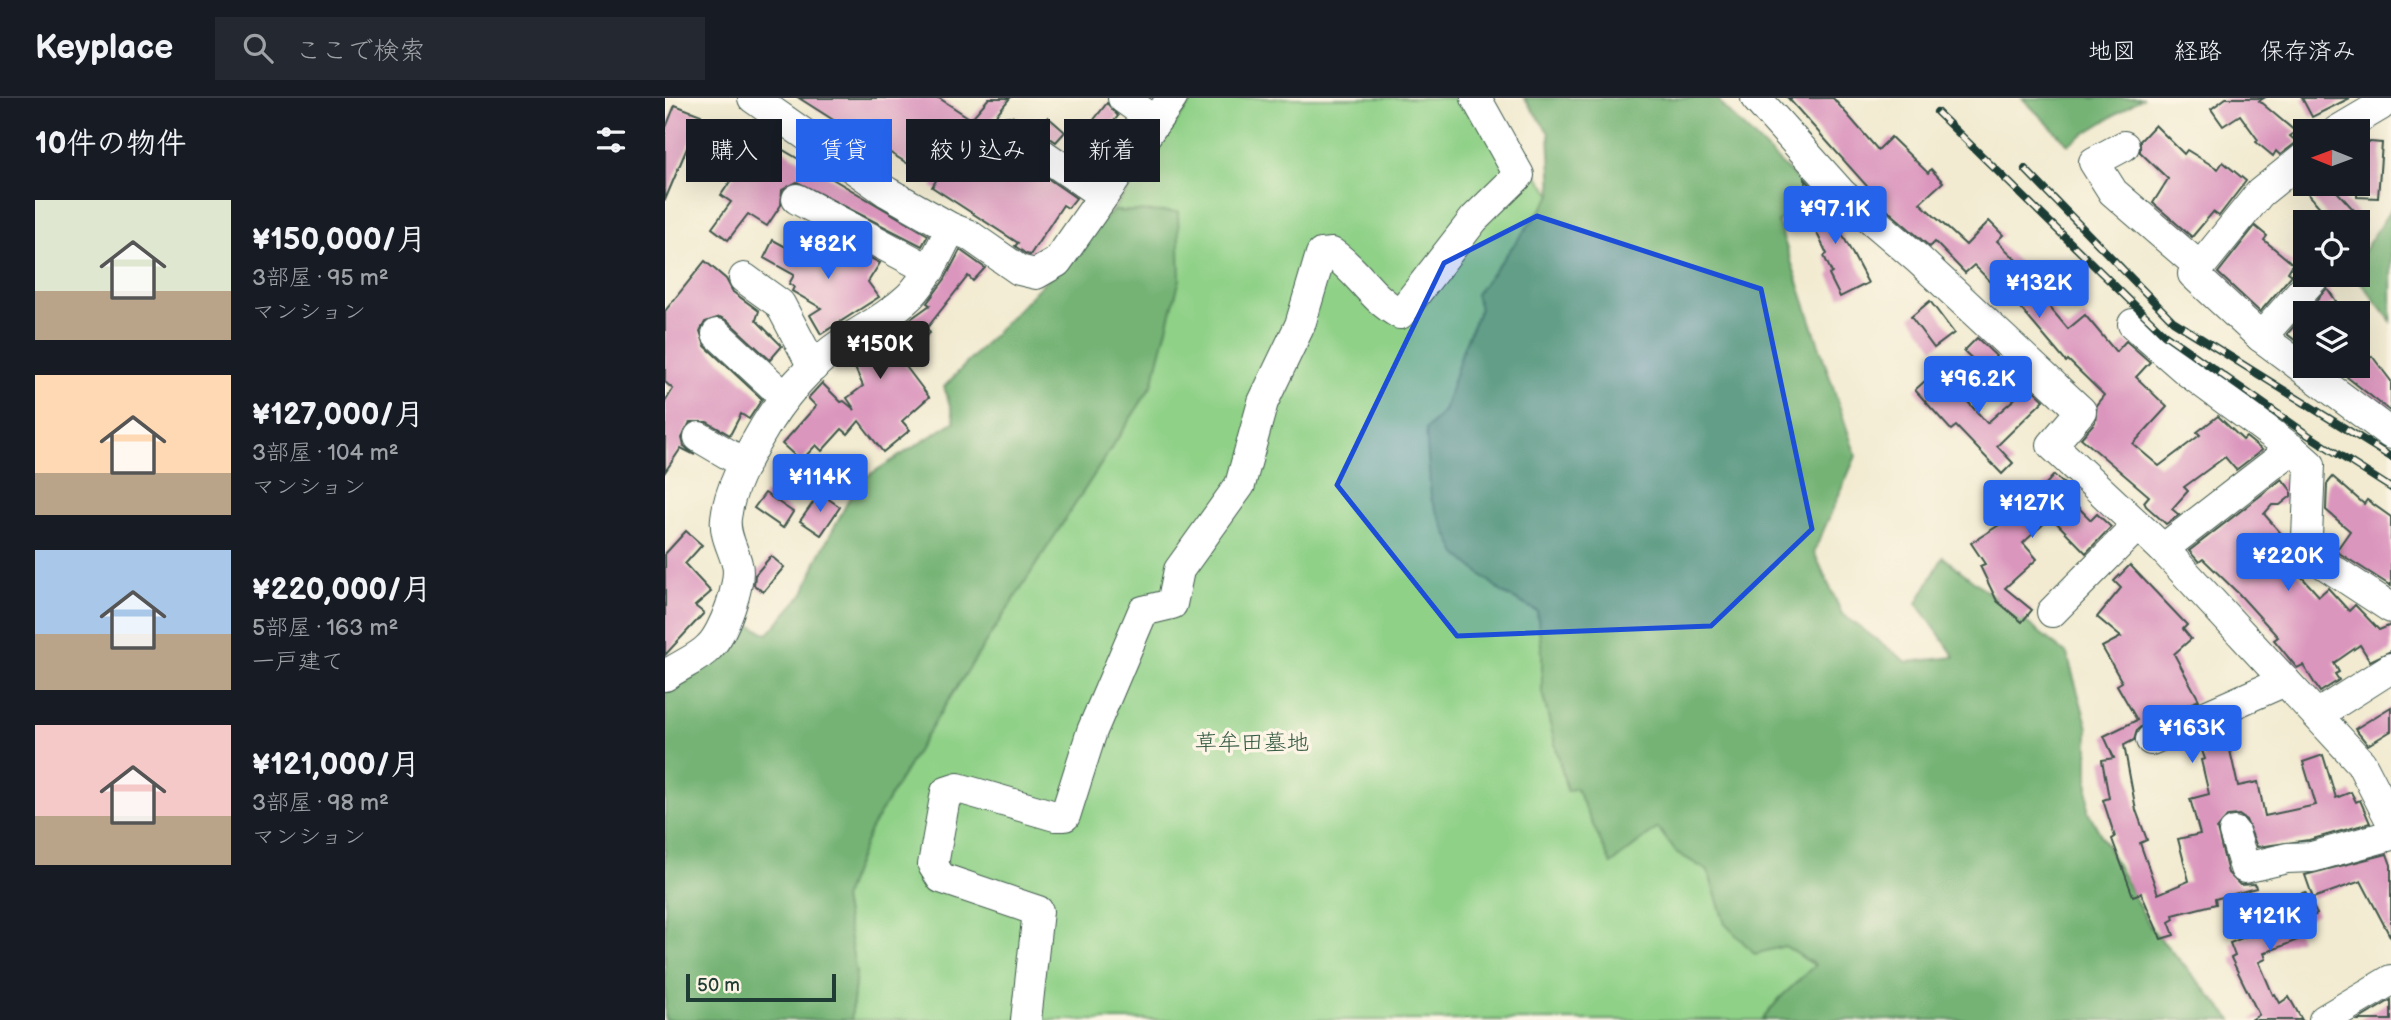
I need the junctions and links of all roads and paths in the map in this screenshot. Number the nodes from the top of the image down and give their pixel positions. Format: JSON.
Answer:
{"nodes":[{"id":1,"x":753,"y":98,"type":"edge"},
{"id":2,"x":1123,"y":98,"type":"edge"},
{"id":3,"x":1476,"y":98,"type":"edge"},
{"id":4,"x":1756,"y":98,"type":"edge"},
{"id":5,"x":2380,"y":98,"type":"edge"},
{"id":6,"x":1164,"y":110,"type":"edge"},
{"id":7,"x":2357,"y":119,"type":"edge"},
{"id":8,"x":2124,"y":146,"type":"dead end"},
{"id":9,"x":1050,"y":159,"type":"edge"},
{"id":10,"x":2293,"y":167,"type":"edge"},
{"id":11,"x":1102,"y":195,"type":"junction"},
{"id":12,"x":797,"y":198,"type":"dead end"},
{"id":13,"x":951,"y":228,"type":"junction"},
{"id":14,"x":2200,"y":267,"type":"junction"},
{"id":15,"x":930,"y":270,"type":"junction"},
{"id":16,"x":744,"y":278,"type":"dead end"},
{"id":17,"x":2305,"y":287,"type":"edge"},
{"id":18,"x":2133,"y":324,"type":"dead end"},
{"id":19,"x":716,"y":334,"type":"dead end"},
{"id":20,"x":2261,"y":337,"type":"junction"},
{"id":21,"x":813,"y":367,"type":"junction"},
{"id":22,"x":785,"y":397,"type":"junction"},
{"id":23,"x":2391,"y":434,"type":"edge"},
{"id":24,"x":699,"y":438,"type":"dead end"},
{"id":25,"x":2293,"y":449,"type":"junction"},
{"id":26,"x":745,"y":464,"type":"junction"},
{"id":27,"x":2137,"y":526,"type":"junction"},
{"id":28,"x":2163,"y":549,"type":"junction"},
{"id":29,"x":2391,"y":608,"type":"edge"},
{"id":30,"x":2052,"y":612,"type":"dead end"},
{"id":31,"x":2391,"y":668,"type":"edge"},
{"id":32,"x":665,"y":676,"type":"edge"},
{"id":33,"x":2285,"y":681,"type":"junction"},
{"id":34,"x":2317,"y":715,"type":"junction"},
{"id":35,"x":2151,"y":740,"type":"dead end"},
{"id":36,"x":2391,"y":821,"type":"edge"},
{"id":37,"x":2234,"y":832,"type":"dead end"},
{"id":38,"x":2391,"y":835,"type":"edge"},
{"id":39,"x":2391,"y":980,"type":"edge"},
{"id":40,"x":1026,"y":1020,"type":"edge"},
{"id":41,"x":2324,"y":1020,"type":"edge"}],
"edges":[{"from":1,"to":13,"type":"street"},
{"from":2,"to":6,"type":"street"},
{"from":3,"to":40,"type":"street"},
{"from":4,"to":27,"type":"street"},
{"from":5,"to":7,"type":"street"},
{"from":6,"to":11,"type":"street"},
{"from":8,"to":14,"type":"street"},
{"from":9,"to":11,"type":"street"},
{"from":10,"to":14,"type":"street"},
{"from":11,"to":13,"type":"street"},
{"from":12,"to":15,"type":"street"},
{"from":13,"to":15,"type":"street"},
{"from":14,"to":20,"type":"street"},
{"from":15,"to":21,"type":"street"},
{"from":16,"to":21,"type":"street"},
{"from":17,"to":20,"type":"street"},
{"from":18,"to":25,"type":"street"},
{"from":19,"to":22,"type":"street"},
{"from":20,"to":23,"type":"street"},
{"from":21,"to":22,"type":"street"},
{"from":22,"to":26,"type":"street"},
{"from":24,"to":26,"type":"street"},
{"from":25,"to":28,"type":"street"},
{"from":25,"to":29,"type":"street"},
{"from":26,"to":32,"type":"street"},
{"from":27,"to":28,"type":"street"},
{"from":27,"to":30,"type":"street"},
{"from":28,"to":33,"type":"street"},
{"from":31,"to":34,"type":"street"},
{"from":33,"to":34,"type":"street"},
{"from":33,"to":35,"type":"street"},
{"from":34,"to":36,"type":"street"},
{"from":37,"to":38,"type":"street"},
{"from":39,"to":41,"type":"street"}]}
